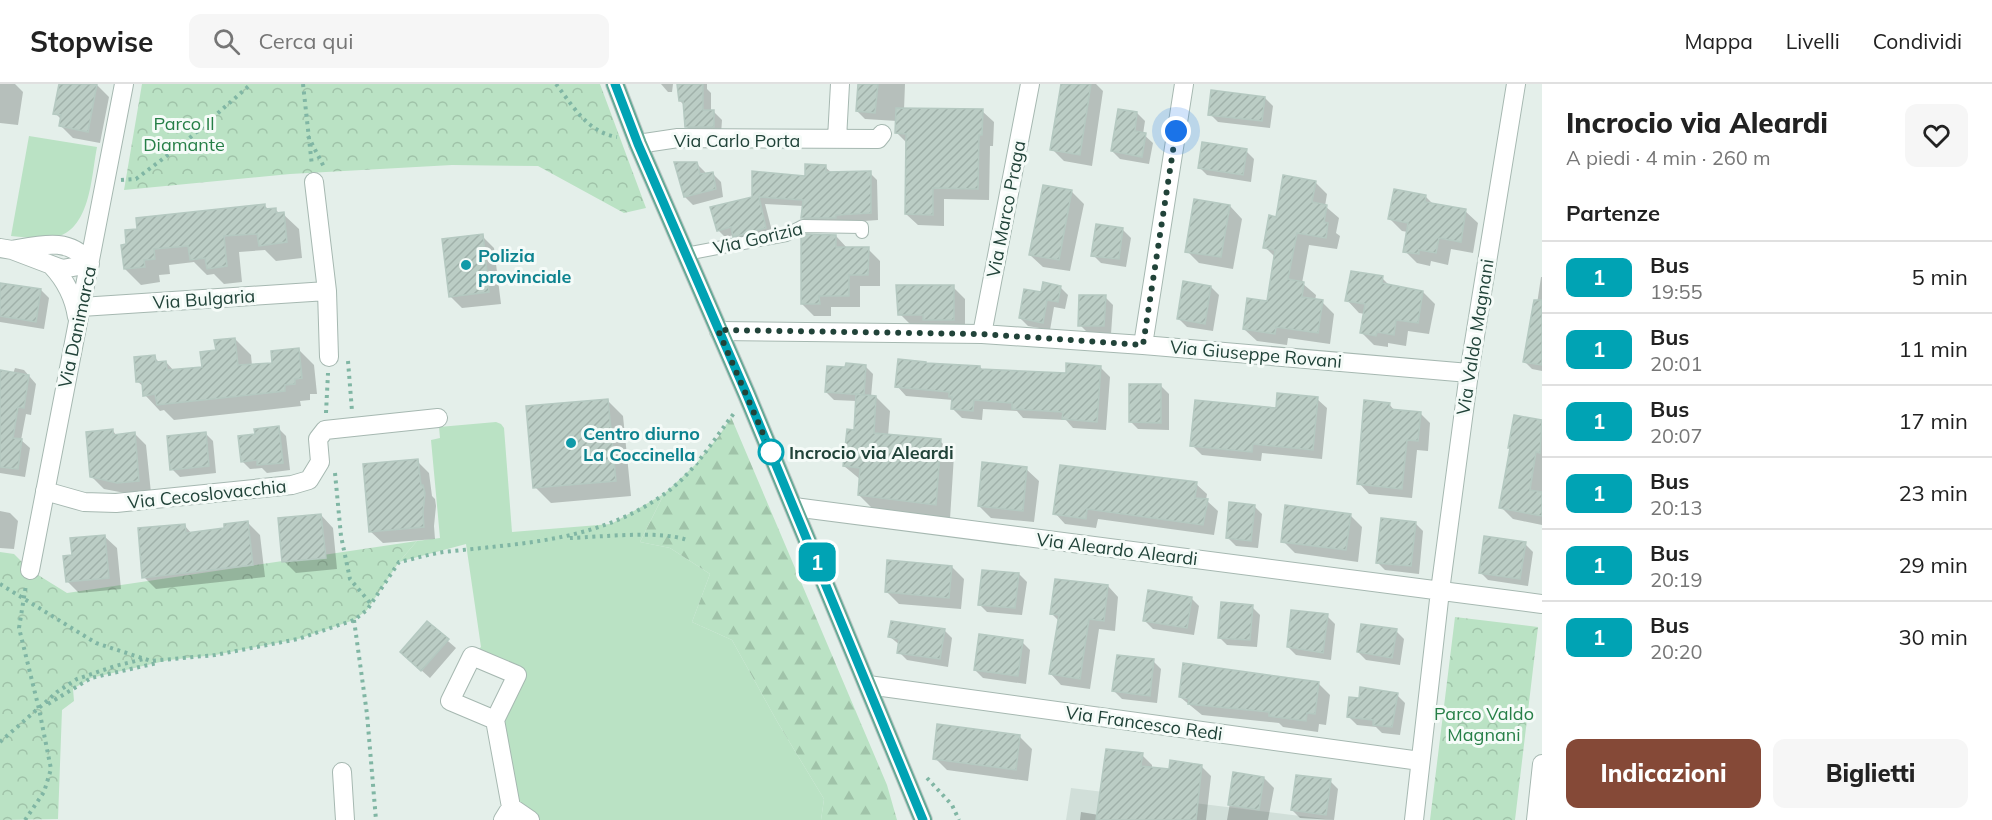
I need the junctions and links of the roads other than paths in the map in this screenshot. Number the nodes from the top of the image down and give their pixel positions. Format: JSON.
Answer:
{"nodes":[{"id":1,"x":124,"y":84,"type":"edge"},
{"id":2,"x":615,"y":84,"type":"edge"},
{"id":3,"x":840,"y":84,"type":"edge"},
{"id":4,"x":1030,"y":84,"type":"edge"},
{"id":5,"x":1184,"y":84,"type":"edge"},
{"id":6,"x":1515,"y":84,"type":"edge"},
{"id":7,"x":882,"y":134,"type":"dead end"},
{"id":8,"x":636,"y":138,"type":"junction"},
{"id":9,"x":837,"y":139,"type":"junction"},
{"id":10,"x":314,"y":182,"type":"road end"},
{"id":11,"x":103,"y":200,"type":"junction"},
{"id":12,"x":862,"y":232,"type":"dead end"},
{"id":13,"x":65,"y":245,"type":"junction"},
{"id":14,"x":6,"y":249,"type":"edge"},
{"id":15,"x":686,"y":254,"type":"junction"},
{"id":16,"x":90,"y":264,"type":"junction"},
{"id":17,"x":52,"y":266,"type":"junction"},
{"id":18,"x":327,"y":291,"type":"junction"},
{"id":19,"x":81,"y":307,"type":"junction"},
{"id":20,"x":77,"y":326,"type":"junction"},
{"id":21,"x":718,"y":330,"type":"junction"},
{"id":22,"x":982,"y":334,"type":"junction"},
{"id":23,"x":1143,"y":345,"type":"junction"},
{"id":24,"x":329,"y":357,"type":"road end"},
{"id":25,"x":1469,"y":373,"type":"junction"},
{"id":26,"x":438,"y":418,"type":"dead end"},
{"id":27,"x":45,"y":491,"type":"junction"},
{"id":28,"x":794,"y":507,"type":"junction"},
{"id":29,"x":30,"y":570,"type":"road end"},
{"id":30,"x":1440,"y":591,"type":"junction"},
{"id":31,"x":1542,"y":604,"type":"edge"},
{"id":32,"x":868,"y":685,"type":"junction"},
{"id":33,"x":495,"y":720,"type":"dead end"},
{"id":34,"x":1420,"y":761,"type":"junction"},
{"id":35,"x":1542,"y":764,"type":"edge"},
{"id":36,"x":342,"y":772,"type":"dead end"},
{"id":37,"x":507,"y":814,"type":"edge"},
{"id":38,"x":345,"y":820,"type":"edge"},
{"id":39,"x":530,"y":820,"type":"edge"},
{"id":40,"x":923,"y":820,"type":"edge"},
{"id":41,"x":1413,"y":820,"type":"edge"},
{"id":42,"x":1536,"y":820,"type":"edge"}],
"edges":[{"from":1,"to":11,"type":"street","name":"Via Danimarca"},
{"from":2,"to":8,"type":"main road","name":"Via Gorizia"},
{"from":3,"to":9,"type":"street"},
{"from":4,"to":22,"type":"street","name":"Via Marco Praga"},
{"from":5,"to":23,"type":"street"},
{"from":6,"to":25,"type":"street","name":"Via Valdo Magnani"},
{"from":7,"to":9,"type":"street","name":"Via Carlo Porta"},
{"from":8,"to":9,"type":"street","name":"Via Carlo Porta"},
{"from":8,"to":15,"type":"main road","name":"Via Gorizia"},
{"from":10,"to":18,"type":"street"},
{"from":11,"to":13,"type":"street"},
{"from":11,"to":16,"type":"street","name":"Via Danimarca"},
{"from":12,"to":15,"type":"lane","name":"Via Gorizia"},
{"from":13,"to":14,"type":"street"},
{"from":13,"to":16,"type":"street"},
{"from":14,"to":17,"type":"street"},
{"from":15,"to":21,"type":"main road","name":"Via Gorizia"},
{"from":16,"to":17,"type":"street"},
{"from":16,"to":19,"type":"street","name":"Via Danimarca"},
{"from":17,"to":20,"type":"street"},
{"from":18,"to":19,"type":"street","name":"Via Bulgaria"},
{"from":18,"to":24,"type":"street"},
{"from":19,"to":20,"type":"street","name":"Via Danimarca"},
{"from":20,"to":27,"type":"street","name":"Via Danimarca"},
{"from":21,"to":22,"type":"street","name":"Via Giuseppe Rovani"},
{"from":21,"to":28,"type":"main road","name":"Via Gorizia"},
{"from":22,"to":23,"type":"street","name":"Via Giuseppe Rovani"},
{"from":23,"to":25,"type":"street","name":"Via Giuseppe Rovani"},
{"from":25,"to":30,"type":"street","name":"Via Valdo Magnani"},
{"from":26,"to":27,"type":"street","name":"Via Cecoslovacchia"},
{"from":27,"to":29,"type":"street","name":"Via Danimarca"},
{"from":28,"to":30,"type":"street","name":"Via Aleardo Aleardi"},
{"from":28,"to":32,"type":"main road","name":"Via Gorizia"},
{"from":30,"to":31,"type":"street","name":"Via Aleardo Aleardi"},
{"from":30,"to":34,"type":"street"},
{"from":32,"to":34,"type":"street","name":"Via Francesco Redi"},
{"from":32,"to":40,"type":"main road","name":"Via Gorizia"},
{"from":33,"to":37,"type":"street"},
{"from":34,"to":41,"type":"street"},
{"from":35,"to":42,"type":"street"},
{"from":36,"to":38,"type":"street"},
{"from":37,"to":39,"type":"street"}]}
